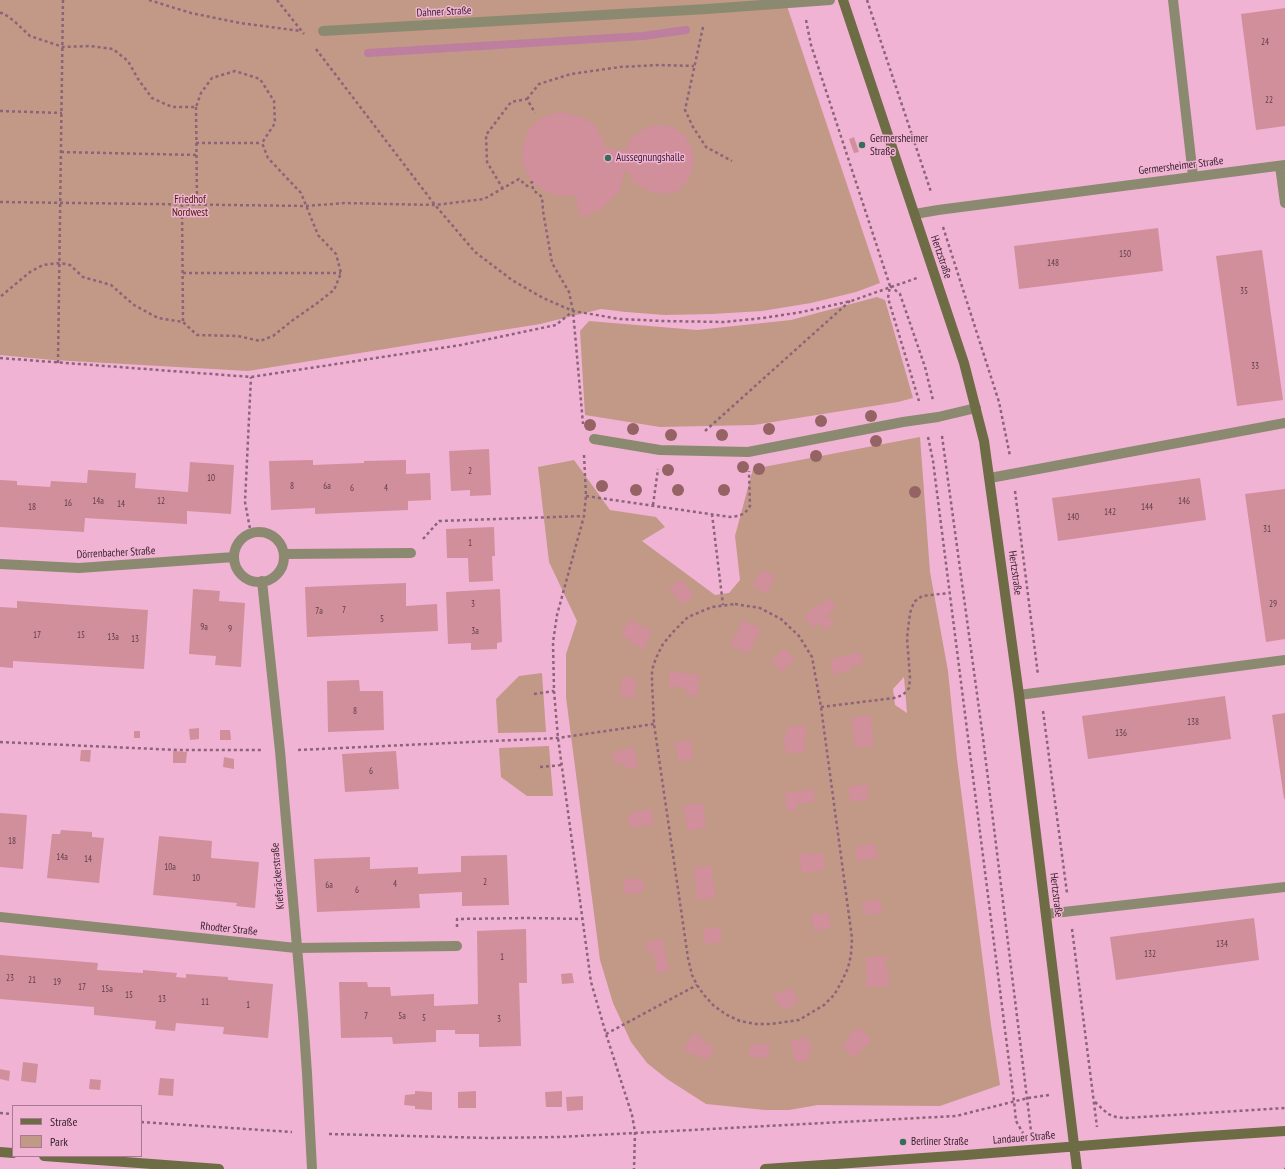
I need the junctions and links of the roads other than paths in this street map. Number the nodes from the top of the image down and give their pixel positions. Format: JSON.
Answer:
{"nodes":[{"id":1,"x":830,"y":0,"type":"edge"},
{"id":2,"x":843,"y":0,"type":"edge"},
{"id":3,"x":1172,"y":0,"type":"edge"},
{"id":4,"x":323,"y":31,"type":"dead end"},
{"id":5,"x":1282,"y":165,"type":"edge"},
{"id":6,"x":1193,"y":176,"type":"junction"},
{"id":7,"x":1285,"y":203,"type":"edge"},
{"id":8,"x":914,"y":214,"type":"junction"},
{"id":9,"x":976,"y":408,"type":"junction"},
{"id":10,"x":1285,"y":423,"type":"edge"},
{"id":11,"x":594,"y":438,"type":"dead end"},
{"id":12,"x":990,"y":478,"type":"junction"},
{"id":13,"x":411,"y":553,"type":"road end"},
{"id":14,"x":284,"y":554,"type":"junction"},
{"id":15,"x":234,"y":557,"type":"junction"},
{"id":16,"x":0,"y":564,"type":"edge"},
{"id":17,"x":262,"y":581,"type":"junction"},
{"id":18,"x":1285,"y":660,"type":"edge"},
{"id":19,"x":1019,"y":695,"type":"junction"},
{"id":20,"x":1285,"y":887,"type":"edge"},
{"id":21,"x":1046,"y":914,"type":"junction"},
{"id":22,"x":0,"y":917,"type":"edge"},
{"id":23,"x":457,"y":946,"type":"road end"},
{"id":24,"x":296,"y":948,"type":"junction"},
{"id":25,"x":1285,"y":1131,"type":"edge"},
{"id":26,"x":1074,"y":1146,"type":"junction"},
{"id":27,"x":0,"y":1152,"type":"edge"},
{"id":28,"x":12,"y":1153,"type":"edge"},
{"id":29,"x":57,"y":1157,"type":"edge"},
{"id":30,"x":219,"y":1169,"type":"edge"},
{"id":31,"x":312,"y":1169,"type":"edge"},
{"id":32,"x":765,"y":1169,"type":"edge"},
{"id":33,"x":1077,"y":1169,"type":"edge"}],
"edges":[{"from":1,"to":4,"type":"street","name":"Dahner Straße"},
{"from":2,"to":8,"type":"main road","name":"Hertzstraße"},
{"from":3,"to":6,"type":"street"},
{"from":5,"to":6,"type":"street","name":"Germersheimer Straße"},
{"from":5,"to":7,"type":"street"},
{"from":6,"to":8,"type":"street","name":"Germersheimer Straße"},
{"from":8,"to":9,"type":"main road","name":"Hertzstraße"},
{"from":9,"to":11,"type":"street"},
{"from":9,"to":12,"type":"main road","name":"Hertzstraße"},
{"from":10,"to":12,"type":"street"},
{"from":12,"to":19,"type":"main road","name":"Hertzstraße"},
{"from":13,"to":14,"type":"street"},
{"from":14,"to":15,"type":"street"},
{"from":14,"to":17,"type":"street"},
{"from":15,"to":16,"type":"street","name":"Dörrenbacher Straße"},
{"from":15,"to":17,"type":"street"},
{"from":17,"to":24,"type":"street","name":"Kieferäckerstraße"},
{"from":18,"to":19,"type":"street"},
{"from":19,"to":21,"type":"main road","name":"Hertzstraße"},
{"from":20,"to":21,"type":"street"},
{"from":21,"to":26,"type":"main road","name":"Hertzstraße"},
{"from":22,"to":24,"type":"street","name":"Rhodter Straße"},
{"from":23,"to":24,"type":"street","name":"Rhodter Straße"},
{"from":24,"to":31,"type":"street","name":"Kieferäckerstraße"},
{"from":25,"to":26,"type":"main road","name":"Landauer Straße"},
{"from":26,"to":32,"type":"main road","name":"Landauer Straße"},
{"from":26,"to":33,"type":"main road","name":"Hertzstraße"},
{"from":27,"to":28,"type":"main road"},
{"from":29,"to":30,"type":"main road"}]}
